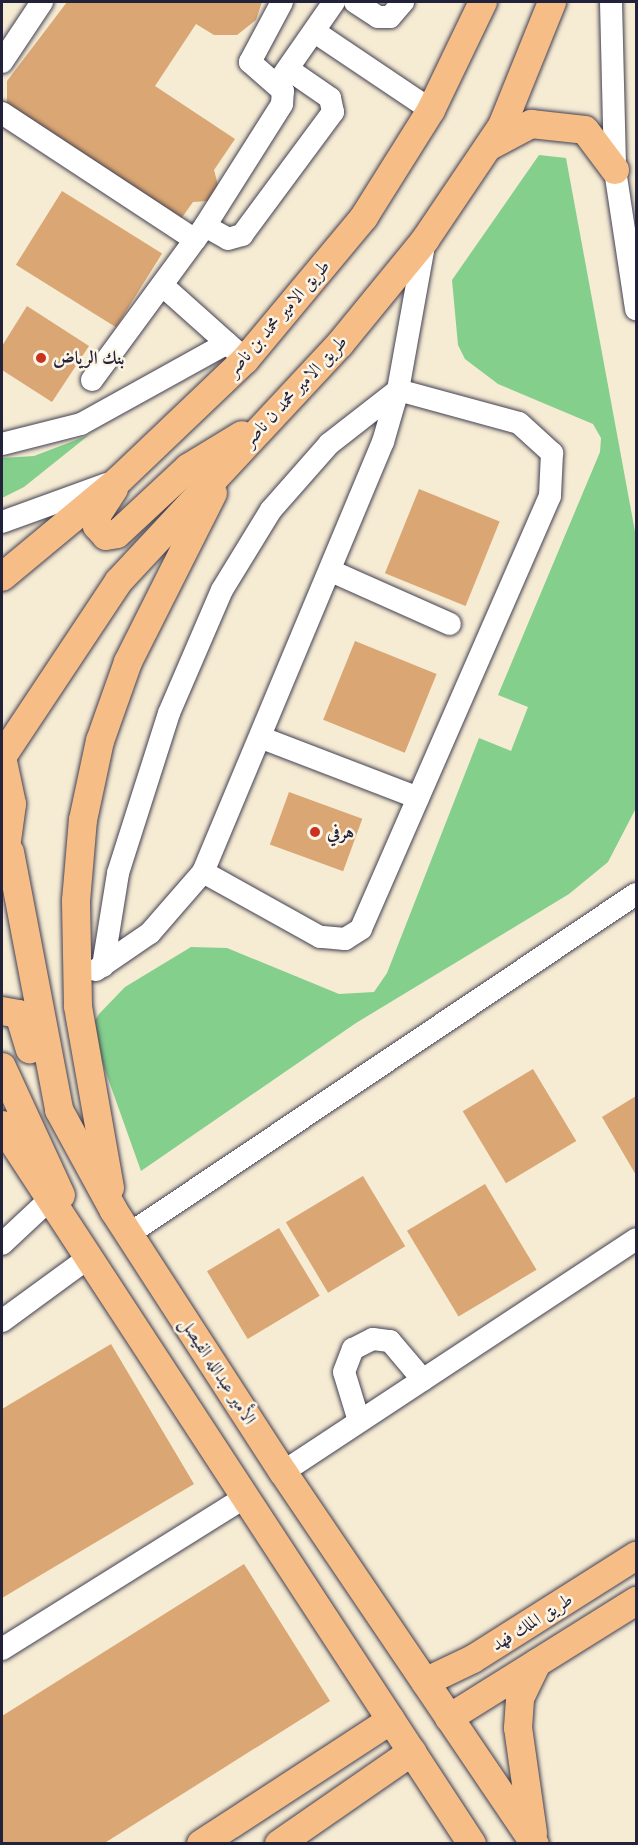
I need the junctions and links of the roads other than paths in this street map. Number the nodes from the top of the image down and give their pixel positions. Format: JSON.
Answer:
{"nodes":[{"id":1,"x":42,"y":2,"type":"edge"},
{"id":2,"x":282,"y":2,"type":"edge"},
{"id":3,"x":334,"y":2,"type":"edge"},
{"id":4,"x":355,"y":2,"type":"edge"},
{"id":5,"x":403,"y":2,"type":"edge"},
{"id":6,"x":483,"y":2,"type":"edge"},
{"id":7,"x":552,"y":2,"type":"edge"},
{"id":8,"x":611,"y":2,"type":"edge"},
{"id":9,"x":315,"y":32,"type":"junction"},
{"id":10,"x":2,"y":62,"type":"edge"},
{"id":11,"x":282,"y":77,"type":"junction"},
{"id":12,"x":431,"y":110,"type":"junction"},
{"id":13,"x":2,"y":113,"type":"edge"},
{"id":14,"x":488,"y":147,"type":"junction"},
{"id":15,"x":615,"y":170,"type":"junction"},
{"id":16,"x":200,"y":233,"type":"junction"},
{"id":17,"x":425,"y":240,"type":"junction"},
{"id":18,"x":162,"y":285,"type":"junction"},
{"id":19,"x":636,"y":309,"type":"edge"},
{"id":20,"x":236,"y":352,"type":"junction"},
{"id":21,"x":92,"y":380,"type":"dead end"},
{"id":22,"x":398,"y":390,"type":"junction"},
{"id":23,"x":261,"y":428,"type":"junction"},
{"id":24,"x":2,"y":444,"type":"edge"},
{"id":25,"x":229,"y":462,"type":"junction"},
{"id":26,"x":120,"y":479,"type":"junction"},
{"id":27,"x":2,"y":522,"type":"edge"},
{"id":28,"x":331,"y":571,"type":"junction"},
{"id":29,"x":2,"y":577,"type":"edge"},
{"id":30,"x":450,"y":624,"type":"dead end"},
{"id":31,"x":262,"y":738,"type":"junction"},
{"id":32,"x":2,"y":757,"type":"edge"},
{"id":33,"x":418,"y":798,"type":"junction"},
{"id":34,"x":6,"y":864,"type":"edge"},
{"id":35,"x":203,"y":872,"type":"junction"},
{"id":36,"x":636,"y":894,"type":"edge"},
{"id":37,"x":103,"y":966,"type":"junction"},
{"id":38,"x":78,"y":983,"type":"junction"},
{"id":39,"x":2,"y":1011,"type":"edge"},
{"id":40,"x":2,"y":1067,"type":"edge"},
{"id":41,"x":59,"y":1110,"type":"junction"},
{"id":42,"x":2,"y":1125,"type":"edge"},
{"id":43,"x":49,"y":1200,"type":"junction"},
{"id":44,"x":121,"y":1222,"type":"junction"},
{"id":45,"x":67,"y":1226,"type":"junction"},
{"id":46,"x":636,"y":1239,"type":"edge"},
{"id":47,"x":2,"y":1244,"type":"edge"},
{"id":48,"x":88,"y":1257,"type":"junction"},
{"id":49,"x":2,"y":1320,"type":"edge"},
{"id":50,"x":423,"y":1380,"type":"junction"},
{"id":51,"x":359,"y":1421,"type":"junction"},
{"id":52,"x":283,"y":1472,"type":"junction"},
{"id":53,"x":245,"y":1497,"type":"junction"},
{"id":54,"x":636,"y":1556,"type":"edge"},
{"id":55,"x":636,"y":1600,"type":"edge"},
{"id":56,"x":2,"y":1649,"type":"edge"},
{"id":57,"x":473,"y":1659,"type":"junction"},
{"id":58,"x":538,"y":1661,"type":"junction"},
{"id":59,"x":424,"y":1682,"type":"junction"},
{"id":60,"x":487,"y":1695,"type":"junction"},
{"id":61,"x":449,"y":1718,"type":"junction"},
{"id":62,"x":391,"y":1720,"type":"junction"},
{"id":63,"x":412,"y":1752,"type":"junction"},
{"id":64,"x":319,"y":1768,"type":"junction"},
{"id":65,"x":345,"y":1799,"type":"junction"},
{"id":66,"x":201,"y":1844,"type":"edge"},
{"id":67,"x":279,"y":1844,"type":"edge"},
{"id":68,"x":472,"y":1844,"type":"edge"},
{"id":69,"x":536,"y":1844,"type":"edge"}],
"edges":[{"from":1,"to":10,"type":"street"},
{"from":2,"to":11,"type":"street"},
{"from":3,"to":9,"type":"street"},
{"from":4,"to":5,"type":"street"},
{"from":6,"to":12,"type":"main road","name":"طريق الامير محمد بن ناصر"},
{"from":7,"to":14,"type":"main road","name":"طريق الامير محمد ن ناصر"},
{"from":8,"to":15,"type":"street"},
{"from":9,"to":11,"type":"street"},
{"from":9,"to":12,"type":"street"},
{"from":11,"to":16,"type":"street"},
{"from":11,"to":16,"type":"street"},
{"from":12,"to":20,"type":"main road","name":"طريق الامير محمد بن ناصر"},
{"from":13,"to":16,"type":"street"},
{"from":14,"to":15,"type":"main road"},
{"from":14,"to":17,"type":"main road","name":"طريق الامير محمد ن ناصر"},
{"from":15,"to":19,"type":"street"},
{"from":16,"to":18,"type":"street"},
{"from":17,"to":22,"type":"street"},
{"from":17,"to":23,"type":"main road","name":"طريق الامير محمد ن ناصر"},
{"from":18,"to":20,"type":"street"},
{"from":18,"to":21,"type":"street"},
{"from":20,"to":24,"type":"street"},
{"from":20,"to":26,"type":"main road","name":"طريق الامير محمد بن ناصر"},
{"from":22,"to":28,"type":"street"},
{"from":22,"to":33,"type":"street"},
{"from":22,"to":37,"type":"street"},
{"from":23,"to":25,"type":"main road","name":"طريق الامير محمد ن ناصر"},
{"from":23,"to":26,"type":"main road"},
{"from":25,"to":32,"type":"main road","name":"طريق الامير محمد ن ناصر"},
{"from":25,"to":38,"type":"main road"},
{"from":26,"to":27,"type":"street"},
{"from":26,"to":29,"type":"main road","name":"طريق الامير محمد بن ناصر"},
{"from":28,"to":30,"type":"street"},
{"from":28,"to":31,"type":"street"},
{"from":31,"to":33,"type":"street"},
{"from":31,"to":35,"type":"street"},
{"from":32,"to":34,"type":"main road","name":"الأمير عبدالله الفيصل"},
{"from":33,"to":35,"type":"street"},
{"from":34,"to":41,"type":"main road","name":"الأمير عبدالله الفيصل"},
{"from":35,"to":37,"type":"street"},
{"from":36,"to":44,"type":"street"},
{"from":37,"to":38,"type":"street"},
{"from":38,"to":44,"type":"main road"},
{"from":39,"to":41,"type":"main road"},
{"from":40,"to":45,"type":"main road"},
{"from":41,"to":44,"type":"main road","name":"الأمير عبدالله الفيصل"},
{"from":42,"to":43,"type":"main road"},
{"from":43,"to":45,"type":"main road"},
{"from":43,"to":47,"type":"street"},
{"from":44,"to":52,"type":"main road","name":"الأمير عبدالله الفيصل"},
{"from":45,"to":48,"type":"main road"},
{"from":46,"to":50,"type":"street"},
{"from":48,"to":49,"type":"street"},
{"from":48,"to":53,"type":"main road"},
{"from":50,"to":51,"type":"street"},
{"from":50,"to":51,"type":"street"},
{"from":51,"to":52,"type":"street"},
{"from":52,"to":59,"type":"main road","name":"الأمير عبدالله الفيصل"},
{"from":53,"to":56,"type":"street"},
{"from":53,"to":62,"type":"main road"},
{"from":54,"to":57,"type":"main road","name":"طريق الملك فهد"},
{"from":55,"to":58,"type":"main road","name":"طريق الملك فهد"},
{"from":57,"to":59,"type":"main road","name":"طريق الملك فهد"},
{"from":57,"to":60,"type":"main road"},
{"from":58,"to":60,"type":"main road","name":"طريق الملك فهد"},
{"from":58,"to":69,"type":"main road"},
{"from":59,"to":61,"type":"main road","name":"الأمير عبدالله الفيصل"},
{"from":60,"to":61,"type":"main road","name":"طريق الملك فهد"},
{"from":61,"to":69,"type":"main road","name":"الأمير عبدالله الفيصل"},
{"from":62,"to":63,"type":"main road"},
{"from":62,"to":64,"type":"main road"},
{"from":63,"to":65,"type":"main road"},
{"from":63,"to":68,"type":"main road"},
{"from":64,"to":65,"type":"main road"},
{"from":64,"to":66,"type":"main road"},
{"from":65,"to":67,"type":"main road"}]}
